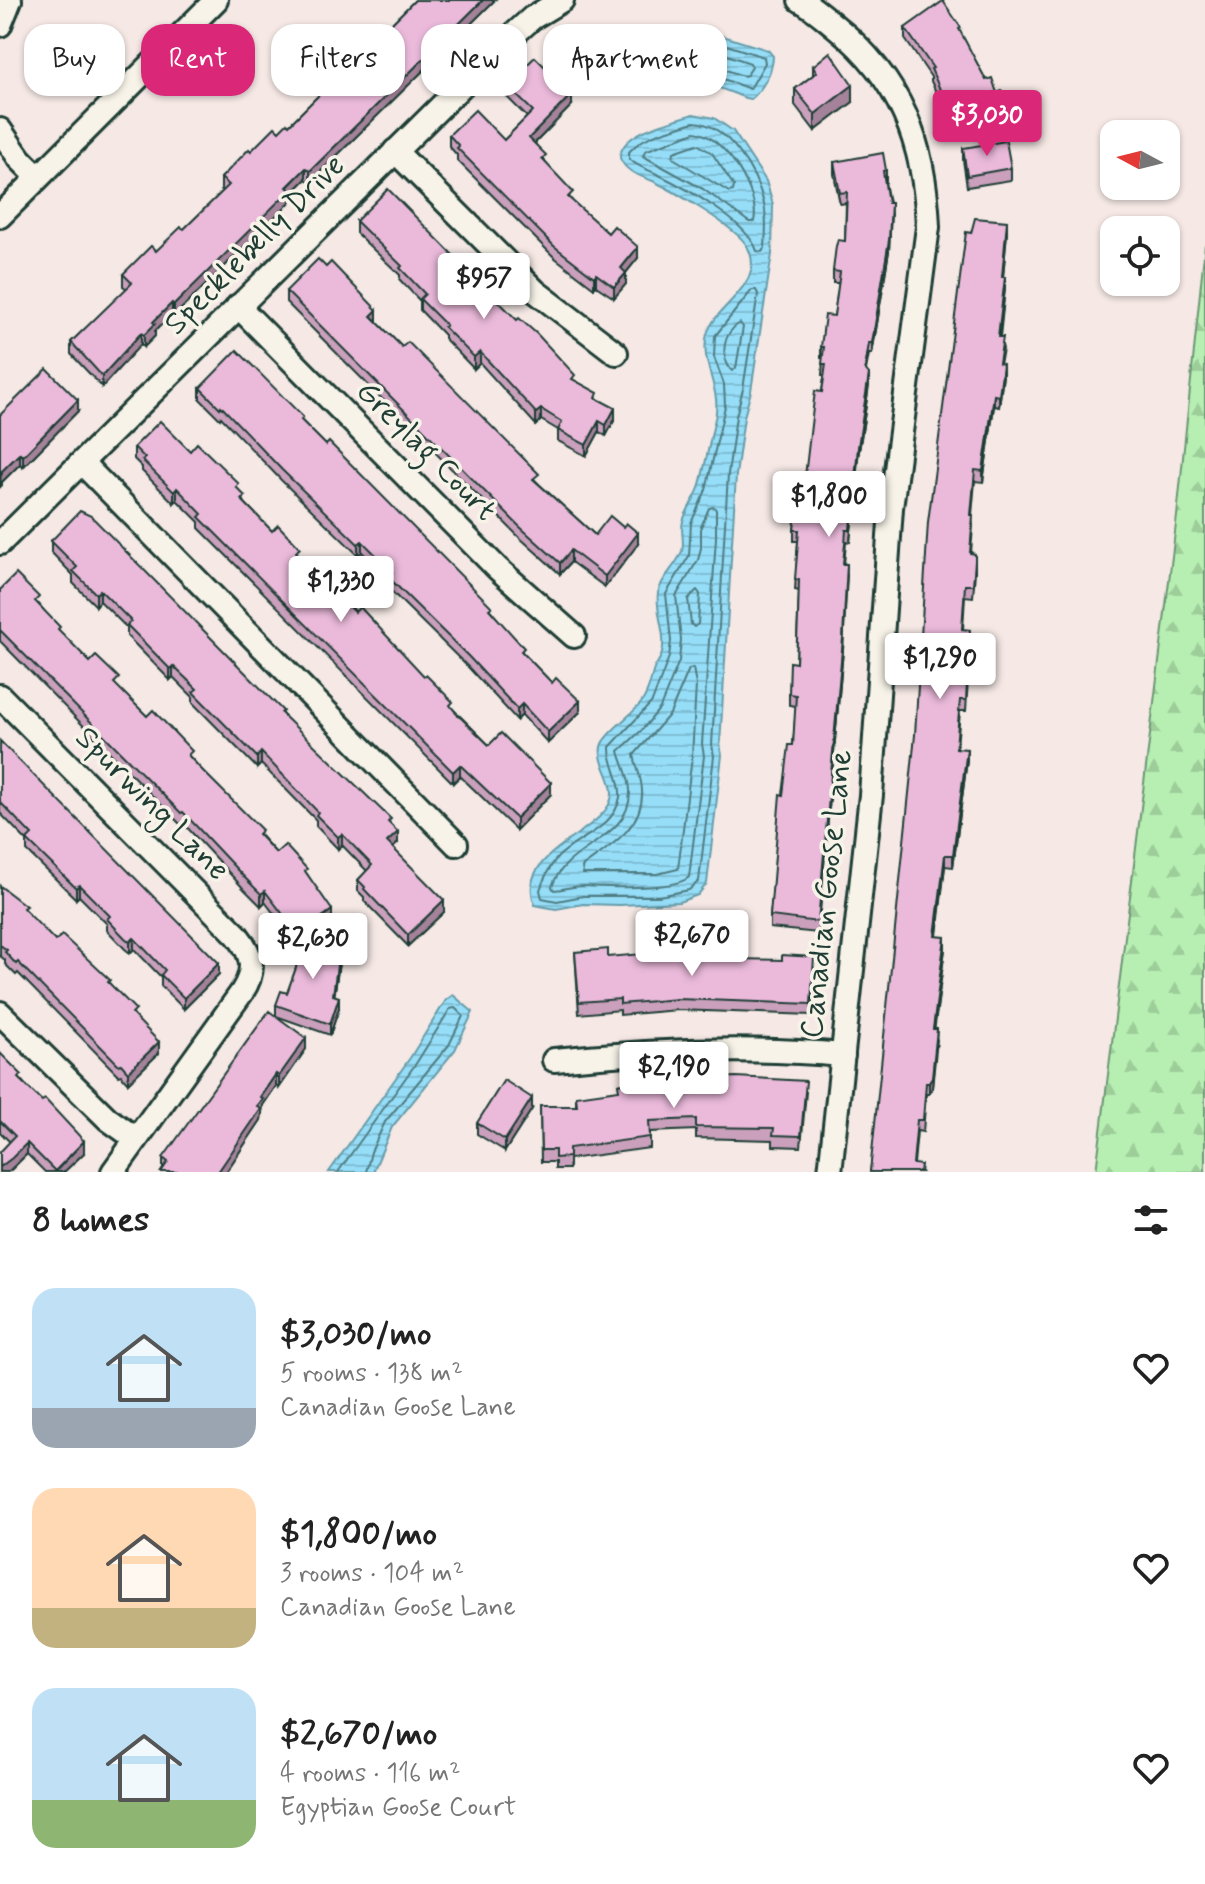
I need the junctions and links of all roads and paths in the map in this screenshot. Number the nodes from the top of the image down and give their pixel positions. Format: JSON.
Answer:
{"nodes":[{"id":1,"x":10,"y":0,"type":"edge"},
{"id":2,"x":216,"y":0,"type":"edge"},
{"id":3,"x":562,"y":0,"type":"edge"},
{"id":4,"x":800,"y":0,"type":"edge"},
{"id":5,"x":0,"y":25,"type":"edge"},
{"id":6,"x":0,"y":130,"type":"edge"},
{"id":7,"x":395,"y":151,"type":"junction"},
{"id":8,"x":38,"y":177,"type":"junction"},
{"id":9,"x":0,"y":216,"type":"edge"},
{"id":10,"x":238,"y":306,"type":"junction"},
{"id":11,"x":616,"y":353,"type":"dead end"},
{"id":12,"x":82,"y":463,"type":"junction"},
{"id":13,"x":0,"y":543,"type":"edge"},
{"id":14,"x":574,"y":636,"type":"dead end"},
{"id":15,"x":0,"y":696,"type":"edge"},
{"id":16,"x":456,"y":844,"type":"dead end"},
{"id":17,"x":0,"y":1013,"type":"edge"},
{"id":18,"x":843,"y":1055,"type":"junction"},
{"id":19,"x":554,"y":1060,"type":"dead end"},
{"id":20,"x":136,"y":1139,"type":"junction"},
{"id":21,"x":113,"y":1172,"type":"edge"},
{"id":22,"x":830,"y":1172,"type":"edge"}],
"edges":[{"from":1,"to":5,"type":"street"},
{"from":2,"to":8,"type":"street"},
{"from":3,"to":7,"type":"street","name":"Specklebelly Drive"},
{"from":4,"to":18,"type":"street","name":"Canadian Goose Lane"},
{"from":6,"to":8,"type":"street"},
{"from":7,"to":10,"type":"street","name":"Specklebelly Drive"},
{"from":7,"to":11,"type":"street"},
{"from":8,"to":9,"type":"street"},
{"from":10,"to":12,"type":"street","name":"Specklebelly Drive"},
{"from":10,"to":14,"type":"street","name":"Greylag Court"},
{"from":12,"to":13,"type":"street","name":"Specklebelly Drive"},
{"from":12,"to":16,"type":"street"},
{"from":15,"to":20,"type":"street","name":"Spurwing Lane"},
{"from":17,"to":20,"type":"street"},
{"from":18,"to":19,"type":"street"},
{"from":18,"to":22,"type":"street","name":"Canadian Goose Lane"},
{"from":20,"to":21,"type":"street"}]}
